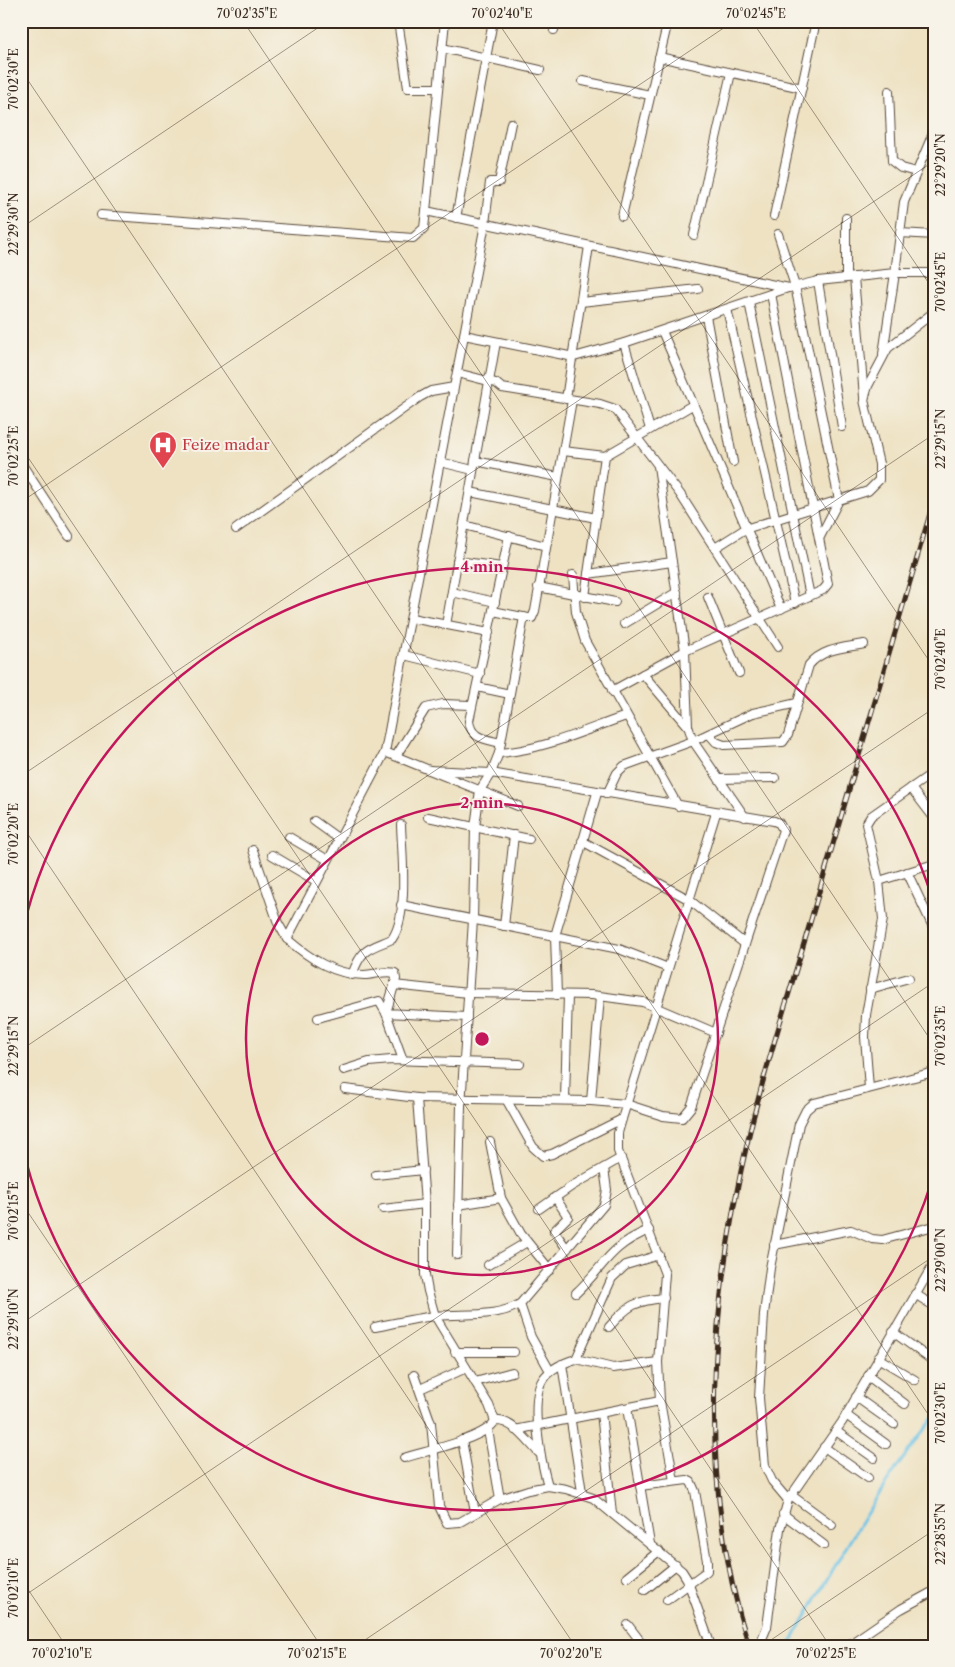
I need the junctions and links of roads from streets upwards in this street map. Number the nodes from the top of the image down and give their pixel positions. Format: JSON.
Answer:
{"nodes":[{"id":1,"x":398,"y":21,"type":"edge"},
{"id":2,"x":445,"y":21,"type":"edge"},
{"id":3,"x":494,"y":21,"type":"edge"},
{"id":4,"x":556,"y":21,"type":"edge"},
{"id":5,"x":668,"y":21,"type":"edge"},
{"id":6,"x":816,"y":21,"type":"edge"},
{"id":7,"x":554,"y":30,"type":"dead end"},
{"id":8,"x":442,"y":48,"type":"junction"},
{"id":9,"x":659,"y":57,"type":"junction"},
{"id":10,"x":486,"y":58,"type":"junction"},
{"id":11,"x":540,"y":70,"type":"dead end"},
{"id":12,"x":731,"y":73,"type":"junction"},
{"id":13,"x":583,"y":81,"type":"dead end"},
{"id":14,"x":438,"y":88,"type":"junction"},
{"id":15,"x":802,"y":88,"type":"junction"},
{"id":16,"x":889,"y":91,"type":"dead end"},
{"id":17,"x":650,"y":95,"type":"junction"},
{"id":18,"x":512,"y":123,"type":"dead end"},
{"id":19,"x":934,"y":131,"type":"edge"},
{"id":20,"x":916,"y":172,"type":"junction"},
{"id":21,"x":426,"y":211,"type":"junction"},
{"id":22,"x":101,"y":215,"type":"dead end"},
{"id":23,"x":622,"y":216,"type":"dead end"},
{"id":24,"x":774,"y":216,"type":"dead end"},
{"id":25,"x":456,"y":218,"type":"junction"},
{"id":26,"x":846,"y":218,"type":"dead end"},
{"id":27,"x":484,"y":224,"type":"junction"},
{"id":28,"x":900,"y":233,"type":"junction"},
{"id":29,"x":778,"y":234,"type":"dead end"},
{"id":30,"x":694,"y":235,"type":"dead end"},
{"id":31,"x":934,"y":235,"type":"edge"},
{"id":32,"x":589,"y":246,"type":"junction"},
{"id":33,"x":895,"y":273,"type":"junction"},
{"id":34,"x":934,"y":273,"type":"edge"},
{"id":35,"x":850,"y":277,"type":"junction"},
{"id":36,"x":818,"y":281,"type":"junction"},
{"id":37,"x":792,"y":287,"type":"junction"},
{"id":38,"x":698,"y":289,"type":"dead end"},
{"id":39,"x":771,"y":294,"type":"junction"},
{"id":40,"x":581,"y":302,"type":"junction"},
{"id":41,"x":749,"y":302,"type":"junction"},
{"id":42,"x":727,"y":309,"type":"junction"},
{"id":43,"x":934,"y":312,"type":"edge"},
{"id":44,"x":706,"y":316,"type":"junction"},
{"id":45,"x":662,"y":331,"type":"junction"},
{"id":46,"x":464,"y":335,"type":"junction"},
{"id":47,"x":496,"y":342,"type":"junction"},
{"id":48,"x":624,"y":344,"type":"junction"},
{"id":49,"x":574,"y":357,"type":"junction"},
{"id":50,"x":882,"y":358,"type":"junction"},
{"id":51,"x":456,"y":373,"type":"junction"},
{"id":52,"x":489,"y":381,"type":"junction"},
{"id":53,"x":454,"y":386,"type":"junction"},
{"id":54,"x":569,"y":399,"type":"junction"},
{"id":55,"x":864,"y":400,"type":"junction"},
{"id":56,"x":689,"y":407,"type":"dead end"},
{"id":57,"x":842,"y":427,"type":"dead end"},
{"id":58,"x":650,"y":429,"type":"junction"},
{"id":59,"x":638,"y":437,"type":"junction"},
{"id":60,"x":563,"y":450,"type":"junction"},
{"id":61,"x":605,"y":456,"type":"junction"},
{"id":62,"x":475,"y":461,"type":"junction"},
{"id":63,"x":440,"y":462,"type":"junction"},
{"id":64,"x":733,"y":462,"type":"dead end"},
{"id":65,"x":21,"y":463,"type":"edge"},
{"id":66,"x":658,"y":464,"type":"junction"},
{"id":67,"x":474,"y":470,"type":"junction"},
{"id":68,"x":558,"y":477,"type":"junction"},
{"id":69,"x":470,"y":492,"type":"junction"},
{"id":70,"x":840,"y":500,"type":"junction"},
{"id":71,"x":814,"y":508,"type":"junction"},
{"id":72,"x":552,"y":509,"type":"junction"},
{"id":73,"x":793,"y":515,"type":"junction"},
{"id":74,"x":596,"y":518,"type":"junction"},
{"id":75,"x":776,"y":520,"type":"junction"},
{"id":76,"x":464,"y":525,"type":"junction"},
{"id":77,"x":236,"y":529,"type":"dead end"},
{"id":78,"x":745,"y":529,"type":"junction"},
{"id":79,"x":69,"y":536,"type":"dead end"},
{"id":80,"x":509,"y":536,"type":"junction"},
{"id":81,"x":820,"y":537,"type":"junction"},
{"id":82,"x":546,"y":546,"type":"junction"},
{"id":83,"x":715,"y":548,"type":"junction"},
{"id":84,"x":457,"y":560,"type":"junction"},
{"id":85,"x":672,"y":562,"type":"junction"},
{"id":86,"x":502,"y":567,"type":"junction"},
{"id":87,"x":588,"y":574,"type":"junction"},
{"id":88,"x":573,"y":575,"type":"dead end"},
{"id":89,"x":538,"y":587,"type":"junction"},
{"id":90,"x":452,"y":592,"type":"junction"},
{"id":91,"x":677,"y":592,"type":"junction"},
{"id":92,"x":573,"y":595,"type":"junction"},
{"id":93,"x":810,"y":596,"type":"junction"},
{"id":94,"x":585,"y":597,"type":"junction"},
{"id":95,"x":708,"y":597,"type":"dead end"},
{"id":96,"x":495,"y":602,"type":"junction"},
{"id":97,"x":615,"y":602,"type":"dead end"},
{"id":98,"x":795,"y":603,"type":"junction"},
{"id":99,"x":781,"y":609,"type":"junction"},
{"id":100,"x":494,"y":611,"type":"junction"},
{"id":101,"x":524,"y":617,"type":"junction"},
{"id":102,"x":411,"y":618,"type":"junction"},
{"id":103,"x":759,"y":618,"type":"junction"},
{"id":104,"x":624,"y":624,"type":"dead end"},
{"id":105,"x":446,"y":625,"type":"junction"},
{"id":106,"x":489,"y":633,"type":"junction"},
{"id":107,"x":723,"y":634,"type":"junction"},
{"id":108,"x":864,"y":644,"type":"dead end"},
{"id":109,"x":778,"y":647,"type":"dead end"},
{"id":110,"x":685,"y":651,"type":"junction"},
{"id":111,"x":404,"y":655,"type":"junction"},
{"id":112,"x":739,"y":673,"type":"dead end"},
{"id":113,"x":480,"y":674,"type":"junction"},
{"id":114,"x":643,"y":674,"type":"junction"},
{"id":115,"x":477,"y":688,"type":"junction"},
{"id":116,"x":612,"y":691,"type":"junction"},
{"id":117,"x":510,"y":694,"type":"junction"},
{"id":118,"x":797,"y":704,"type":"junction"},
{"id":119,"x":471,"y":705,"type":"junction"},
{"id":120,"x":626,"y":716,"type":"junction"},
{"id":121,"x":688,"y":726,"type":"junction"},
{"id":122,"x":709,"y":734,"type":"junction"},
{"id":123,"x":693,"y":741,"type":"junction"},
{"id":124,"x":501,"y":743,"type":"junction"},
{"id":125,"x":386,"y":752,"type":"junction"},
{"id":126,"x":499,"y":753,"type":"junction"},
{"id":127,"x":396,"y":756,"type":"junction"},
{"id":128,"x":650,"y":756,"type":"junction"},
{"id":129,"x":429,"y":770,"type":"junction"},
{"id":130,"x":934,"y":772,"type":"edge"},
{"id":131,"x":492,"y":773,"type":"junction"},
{"id":132,"x":775,"y":778,"type":"dead end"},
{"id":133,"x":719,"y":779,"type":"junction"},
{"id":134,"x":911,"y":788,"type":"junction"},
{"id":135,"x":480,"y":790,"type":"junction"},
{"id":136,"x":597,"y":793,"type":"junction"},
{"id":137,"x":607,"y":794,"type":"junction"},
{"id":138,"x":518,"y":806,"type":"dead end"},
{"id":139,"x":678,"y":806,"type":"junction"},
{"id":140,"x":716,"y":813,"type":"junction"},
{"id":141,"x":428,"y":817,"type":"dead end"},
{"id":142,"x":745,"y":818,"type":"junction"},
{"id":143,"x":934,"y":818,"type":"edge"},
{"id":144,"x":314,"y":821,"type":"dead end"},
{"id":145,"x":401,"y":825,"type":"dead end"},
{"id":146,"x":476,"y":827,"type":"junction"},
{"id":147,"x":514,"y":836,"type":"junction"},
{"id":148,"x":289,"y":837,"type":"dead end"},
{"id":149,"x":339,"y":839,"type":"junction"},
{"id":150,"x":529,"y":839,"type":"dead end"},
{"id":151,"x":582,"y":841,"type":"junction"},
{"id":152,"x":254,"y":850,"type":"dead end"},
{"id":153,"x":272,"y":856,"type":"dead end"},
{"id":154,"x":328,"y":860,"type":"junction"},
{"id":155,"x":934,"y":864,"type":"edge"},
{"id":156,"x":907,"y":872,"type":"junction"},
{"id":157,"x":879,"y":881,"type":"junction"},
{"id":158,"x":316,"y":882,"type":"junction"},
{"id":159,"x":688,"y":899,"type":"junction"},
{"id":160,"x":401,"y":905,"type":"junction"},
{"id":161,"x":473,"y":920,"type":"junction"},
{"id":162,"x":504,"y":926,"type":"junction"},
{"id":163,"x":934,"y":929,"type":"edge"},
{"id":164,"x":555,"y":936,"type":"junction"},
{"id":165,"x":287,"y":939,"type":"junction"},
{"id":166,"x":745,"y":944,"type":"junction"},
{"id":167,"x":668,"y":968,"type":"junction"},
{"id":168,"x":352,"y":974,"type":"junction"},
{"id":169,"x":909,"y":978,"type":"dead end"},
{"id":170,"x":394,"y":985,"type":"junction"},
{"id":171,"x":870,"y":989,"type":"junction"},
{"id":172,"x":468,"y":993,"type":"junction"},
{"id":173,"x":558,"y":995,"type":"junction"},
{"id":174,"x":568,"y":995,"type":"junction"},
{"id":175,"x":600,"y":996,"type":"junction"},
{"id":176,"x":657,"y":1007,"type":"junction"},
{"id":177,"x":386,"y":1012,"type":"junction"},
{"id":178,"x":467,"y":1017,"type":"junction"},
{"id":179,"x":318,"y":1018,"type":"dead end"},
{"id":180,"x":716,"y":1033,"type":"junction"},
{"id":181,"x":402,"y":1060,"type":"junction"},
{"id":182,"x":464,"y":1062,"type":"junction"},
{"id":183,"x":520,"y":1064,"type":"dead end"},
{"id":184,"x":344,"y":1070,"type":"dead end"},
{"id":185,"x":934,"y":1072,"type":"edge"},
{"id":186,"x":869,"y":1088,"type":"junction"},
{"id":187,"x":345,"y":1089,"type":"dead end"},
{"id":188,"x":417,"y":1098,"type":"junction"},
{"id":189,"x":462,"y":1098,"type":"junction"},
{"id":190,"x":506,"y":1099,"type":"junction"},
{"id":191,"x":565,"y":1099,"type":"junction"},
{"id":192,"x":591,"y":1101,"type":"junction"},
{"id":193,"x":626,"y":1104,"type":"junction"},
{"id":194,"x":622,"y":1119,"type":"junction"},
{"id":195,"x":490,"y":1142,"type":"dead end"},
{"id":196,"x":621,"y":1158,"type":"junction"},
{"id":197,"x":604,"y":1168,"type":"junction"},
{"id":198,"x":423,"y":1170,"type":"junction"},
{"id":199,"x":376,"y":1176,"type":"dead end"},
{"id":200,"x":501,"y":1198,"type":"junction"},
{"id":201,"x":555,"y":1198,"type":"junction"},
{"id":202,"x":425,"y":1204,"type":"junction"},
{"id":203,"x":458,"y":1204,"type":"junction"},
{"id":204,"x":383,"y":1209,"type":"dead end"},
{"id":205,"x":538,"y":1209,"type":"dead end"},
{"id":206,"x":934,"y":1226,"type":"edge"},
{"id":207,"x":649,"y":1230,"type":"junction"},
{"id":208,"x":527,"y":1242,"type":"junction"},
{"id":209,"x":774,"y":1245,"type":"junction"},
{"id":210,"x":567,"y":1249,"type":"junction"},
{"id":211,"x":457,"y":1255,"type":"dead end"},
{"id":212,"x":659,"y":1255,"type":"junction"},
{"id":213,"x":934,"y":1263,"type":"edge"},
{"id":214,"x":488,"y":1265,"type":"dead end"},
{"id":215,"x":550,"y":1270,"type":"junction"},
{"id":216,"x":930,"y":1277,"type":"edge"},
{"id":217,"x":576,"y":1293,"type":"dead end"},
{"id":218,"x":915,"y":1294,"type":"junction"},
{"id":219,"x":664,"y":1298,"type":"junction"},
{"id":220,"x":520,"y":1304,"type":"junction"},
{"id":221,"x":934,"y":1306,"type":"edge"},
{"id":222,"x":435,"y":1316,"type":"junction"},
{"id":223,"x":375,"y":1327,"type":"dead end"},
{"id":224,"x":609,"y":1327,"type":"dead end"},
{"id":225,"x":893,"y":1332,"type":"junction"},
{"id":226,"x":455,"y":1352,"type":"junction"},
{"id":227,"x":514,"y":1352,"type":"dead end"},
{"id":228,"x":878,"y":1358,"type":"junction"},
{"id":229,"x":929,"y":1358,"type":"dead end"},
{"id":230,"x":576,"y":1359,"type":"junction"},
{"id":231,"x":658,"y":1362,"type":"junction"},
{"id":232,"x":562,"y":1364,"type":"junction"},
{"id":233,"x":466,"y":1368,"type":"junction"},
{"id":234,"x":550,"y":1371,"type":"junction"},
{"id":235,"x":512,"y":1372,"type":"dead end"},
{"id":236,"x":414,"y":1375,"type":"dead end"},
{"id":237,"x":868,"y":1376,"type":"junction"},
{"id":238,"x":915,"y":1380,"type":"dead end"},
{"id":239,"x":475,"y":1382,"type":"junction"},
{"id":240,"x":420,"y":1388,"type":"junction"},
{"id":241,"x":856,"y":1397,"type":"junction"},
{"id":242,"x":660,"y":1401,"type":"junction"},
{"id":243,"x":905,"y":1404,"type":"dead end"},
{"id":244,"x":627,"y":1408,"type":"junction"},
{"id":245,"x":601,"y":1413,"type":"junction"},
{"id":246,"x":846,"y":1415,"type":"junction"},
{"id":247,"x":570,"y":1419,"type":"junction"},
{"id":248,"x":495,"y":1421,"type":"junction"},
{"id":249,"x":894,"y":1424,"type":"dead end"},
{"id":250,"x":538,"y":1425,"type":"junction"},
{"id":251,"x":488,"y":1430,"type":"junction"},
{"id":252,"x":515,"y":1430,"type":"junction"},
{"id":253,"x":836,"y":1431,"type":"junction"},
{"id":254,"x":462,"y":1440,"type":"junction"},
{"id":255,"x":886,"y":1444,"type":"dead end"},
{"id":256,"x":824,"y":1447,"type":"junction"},
{"id":257,"x":435,"y":1448,"type":"junction"},
{"id":258,"x":539,"y":1453,"type":"junction"},
{"id":259,"x":404,"y":1458,"type":"dead end"},
{"id":260,"x":874,"y":1458,"type":"dead end"},
{"id":261,"x":868,"y":1478,"type":"dead end"},
{"id":262,"x":674,"y":1481,"type":"junction"},
{"id":263,"x":548,"y":1486,"type":"junction"},
{"id":264,"x":640,"y":1486,"type":"junction"},
{"id":265,"x":582,"y":1492,"type":"junction"},
{"id":266,"x":789,"y":1498,"type":"junction"},
{"id":267,"x":500,"y":1499,"type":"junction"},
{"id":268,"x":475,"y":1513,"type":"junction"},
{"id":269,"x":612,"y":1513,"type":"junction"},
{"id":270,"x":783,"y":1514,"type":"junction"},
{"id":271,"x":832,"y":1525,"type":"dead end"},
{"id":272,"x":650,"y":1544,"type":"junction"},
{"id":273,"x":824,"y":1545,"type":"dead end"},
{"id":274,"x":659,"y":1551,"type":"junction"},
{"id":275,"x":676,"y":1565,"type":"junction"},
{"id":276,"x":627,"y":1577,"type":"dead end"},
{"id":277,"x":690,"y":1585,"type":"junction"},
{"id":278,"x":645,"y":1590,"type":"dead end"},
{"id":279,"x":934,"y":1591,"type":"edge"},
{"id":280,"x":667,"y":1600,"type":"dead end"},
{"id":281,"x":628,"y":1625,"type":"dead end"},
{"id":282,"x":709,"y":1645,"type":"edge"},
{"id":283,"x":644,"y":1646,"type":"edge"},
{"id":284,"x":758,"y":1646,"type":"edge"},
{"id":285,"x":847,"y":1646,"type":"edge"}],
"edges":[{"from":1,"to":14,"type":"street"},
{"from":2,"to":8,"type":"street"},
{"from":3,"to":10,"type":"street"},
{"from":4,"to":7,"type":"street"},
{"from":5,"to":9,"type":"street"},
{"from":6,"to":15,"type":"street"},
{"from":8,"to":10,"type":"street"},
{"from":8,"to":14,"type":"street"},
{"from":9,"to":12,"type":"street"},
{"from":9,"to":17,"type":"street"},
{"from":10,"to":11,"type":"street"},
{"from":10,"to":25,"type":"street"},
{"from":12,"to":15,"type":"street"},
{"from":12,"to":30,"type":"street"},
{"from":13,"to":17,"type":"street"},
{"from":14,"to":21,"type":"street"},
{"from":15,"to":24,"type":"street"},
{"from":16,"to":20,"type":"street"},
{"from":17,"to":23,"type":"street"},
{"from":18,"to":27,"type":"street"},
{"from":19,"to":20,"type":"street"},
{"from":20,"to":28,"type":"street"},
{"from":21,"to":22,"type":"street"},
{"from":21,"to":25,"type":"street"},
{"from":25,"to":27,"type":"street"},
{"from":26,"to":35,"type":"street"},
{"from":27,"to":32,"type":"street"},
{"from":27,"to":46,"type":"street"},
{"from":28,"to":31,"type":"street"},
{"from":28,"to":33,"type":"street"},
{"from":29,"to":37,"type":"street"},
{"from":32,"to":37,"type":"street"},
{"from":32,"to":40,"type":"street"},
{"from":33,"to":34,"type":"street"},
{"from":33,"to":35,"type":"street"},
{"from":33,"to":50,"type":"street"},
{"from":35,"to":36,"type":"street"},
{"from":35,"to":55,"type":"street"},
{"from":36,"to":37,"type":"street"},
{"from":36,"to":57,"type":"street"},
{"from":37,"to":39,"type":"street"},
{"from":37,"to":70,"type":"street"},
{"from":38,"to":40,"type":"street"},
{"from":39,"to":41,"type":"street"},
{"from":39,"to":71,"type":"street"},
{"from":40,"to":49,"type":"street"},
{"from":41,"to":42,"type":"street"},
{"from":41,"to":73,"type":"street"},
{"from":42,"to":44,"type":"street"},
{"from":42,"to":75,"type":"street"},
{"from":43,"to":50,"type":"street"},
{"from":44,"to":45,"type":"street"},
{"from":44,"to":64,"type":"street"},
{"from":45,"to":48,"type":"street"},
{"from":45,"to":78,"type":"street"},
{"from":46,"to":47,"type":"street"},
{"from":46,"to":51,"type":"street"},
{"from":47,"to":49,"type":"street"},
{"from":47,"to":52,"type":"street"},
{"from":48,"to":49,"type":"street"},
{"from":48,"to":58,"type":"street"},
{"from":49,"to":54,"type":"street"},
{"from":50,"to":55,"type":"street"},
{"from":51,"to":52,"type":"street"},
{"from":51,"to":53,"type":"street"},
{"from":52,"to":54,"type":"street"},
{"from":52,"to":62,"type":"street"},
{"from":53,"to":63,"type":"street"},
{"from":53,"to":77,"type":"street"},
{"from":54,"to":59,"type":"street"},
{"from":54,"to":60,"type":"street"},
{"from":55,"to":70,"type":"street"},
{"from":56,"to":58,"type":"street"},
{"from":58,"to":59,"type":"street"},
{"from":59,"to":61,"type":"street"},
{"from":59,"to":66,"type":"street"},
{"from":60,"to":61,"type":"street"},
{"from":60,"to":68,"type":"street"},
{"from":61,"to":74,"type":"street"},
{"from":62,"to":67,"type":"street"},
{"from":62,"to":68,"type":"street"},
{"from":63,"to":67,"type":"street"},
{"from":63,"to":102,"type":"street"},
{"from":65,"to":79,"type":"street"},
{"from":66,"to":83,"type":"street"},
{"from":66,"to":85,"type":"street"},
{"from":67,"to":69,"type":"street"},
{"from":68,"to":72,"type":"street"},
{"from":69,"to":72,"type":"street"},
{"from":69,"to":76,"type":"street"},
{"from":70,"to":71,"type":"street"},
{"from":70,"to":81,"type":"street"},
{"from":71,"to":73,"type":"street"},
{"from":71,"to":81,"type":"street"},
{"from":72,"to":74,"type":"street"},
{"from":72,"to":82,"type":"street"},
{"from":73,"to":75,"type":"street"},
{"from":73,"to":93,"type":"street"},
{"from":74,"to":87,"type":"street"},
{"from":75,"to":78,"type":"street"},
{"from":75,"to":98,"type":"street"},
{"from":76,"to":80,"type":"street"},
{"from":76,"to":84,"type":"street"},
{"from":78,"to":83,"type":"street"},
{"from":78,"to":99,"type":"street"},
{"from":80,"to":82,"type":"street"},
{"from":80,"to":86,"type":"street"},
{"from":81,"to":93,"type":"street"},
{"from":82,"to":89,"type":"street"},
{"from":83,"to":103,"type":"street"},
{"from":84,"to":86,"type":"street"},
{"from":84,"to":90,"type":"street"},
{"from":85,"to":87,"type":"street"},
{"from":85,"to":91,"type":"street"},
{"from":86,"to":96,"type":"street"},
{"from":87,"to":94,"type":"street"},
{"from":88,"to":92,"type":"street"},
{"from":89,"to":92,"type":"street"},
{"from":89,"to":101,"type":"street"},
{"from":90,"to":96,"type":"street"},
{"from":90,"to":105,"type":"street"},
{"from":91,"to":104,"type":"street"},
{"from":91,"to":110,"type":"street"},
{"from":92,"to":94,"type":"street"},
{"from":92,"to":116,"type":"street"},
{"from":93,"to":98,"type":"street"},
{"from":94,"to":97,"type":"street"},
{"from":95,"to":107,"type":"street"},
{"from":96,"to":100,"type":"street"},
{"from":98,"to":99,"type":"street"},
{"from":99,"to":103,"type":"street"},
{"from":100,"to":101,"type":"street"},
{"from":100,"to":106,"type":"street"},
{"from":101,"to":117,"type":"street"},
{"from":102,"to":105,"type":"street"},
{"from":102,"to":111,"type":"street"},
{"from":103,"to":107,"type":"street"},
{"from":103,"to":109,"type":"street"},
{"from":105,"to":106,"type":"street"},
{"from":106,"to":113,"type":"street"},
{"from":107,"to":110,"type":"street"},
{"from":107,"to":112,"type":"street"},
{"from":108,"to":118,"type":"street"},
{"from":110,"to":114,"type":"street"},
{"from":110,"to":121,"type":"street"},
{"from":111,"to":113,"type":"street"},
{"from":111,"to":125,"type":"street"},
{"from":113,"to":115,"type":"street"},
{"from":114,"to":116,"type":"street"},
{"from":114,"to":121,"type":"street"},
{"from":115,"to":117,"type":"street"},
{"from":115,"to":119,"type":"street"},
{"from":116,"to":120,"type":"street"},
{"from":117,"to":124,"type":"street"},
{"from":118,"to":122,"type":"street"},
{"from":118,"to":122,"type":"street"},
{"from":119,"to":124,"type":"street"},
{"from":119,"to":127,"type":"street"},
{"from":120,"to":126,"type":"street"},
{"from":120,"to":128,"type":"street"},
{"from":121,"to":123,"type":"street"},
{"from":122,"to":123,"type":"street"},
{"from":123,"to":128,"type":"street"},
{"from":123,"to":133,"type":"street"},
{"from":124,"to":126,"type":"street"},
{"from":125,"to":127,"type":"street"},
{"from":125,"to":149,"type":"street"},
{"from":126,"to":131,"type":"street"},
{"from":127,"to":129,"type":"street"},
{"from":128,"to":137,"type":"street"},
{"from":128,"to":139,"type":"street"},
{"from":129,"to":131,"type":"street"},
{"from":129,"to":135,"type":"street"},
{"from":130,"to":134,"type":"street"},
{"from":131,"to":135,"type":"street"},
{"from":131,"to":136,"type":"street"},
{"from":132,"to":133,"type":"street"},
{"from":133,"to":142,"type":"street"},
{"from":134,"to":143,"type":"street"},
{"from":134,"to":157,"type":"street"},
{"from":135,"to":138,"type":"street"},
{"from":135,"to":146,"type":"street"},
{"from":136,"to":137,"type":"street"},
{"from":136,"to":151,"type":"street"},
{"from":137,"to":139,"type":"street"},
{"from":139,"to":140,"type":"street"},
{"from":140,"to":142,"type":"street"},
{"from":140,"to":159,"type":"street"},
{"from":141,"to":146,"type":"street"},
{"from":142,"to":166,"type":"street"},
{"from":144,"to":149,"type":"street"},
{"from":145,"to":160,"type":"street"},
{"from":146,"to":147,"type":"street"},
{"from":146,"to":161,"type":"street"},
{"from":147,"to":150,"type":"street"},
{"from":147,"to":162,"type":"street"},
{"from":148,"to":154,"type":"street"},
{"from":149,"to":154,"type":"street"},
{"from":151,"to":159,"type":"street"},
{"from":151,"to":164,"type":"street"},
{"from":152,"to":165,"type":"street"},
{"from":153,"to":158,"type":"street"},
{"from":154,"to":158,"type":"street"},
{"from":155,"to":156,"type":"street"},
{"from":156,"to":157,"type":"street"},
{"from":156,"to":163,"type":"street"},
{"from":157,"to":171,"type":"street"},
{"from":158,"to":165,"type":"street"},
{"from":159,"to":166,"type":"street"},
{"from":159,"to":167,"type":"street"},
{"from":160,"to":161,"type":"street"},
{"from":160,"to":168,"type":"street"},
{"from":161,"to":162,"type":"street"},
{"from":161,"to":172,"type":"street"},
{"from":162,"to":164,"type":"street"},
{"from":164,"to":167,"type":"street"},
{"from":164,"to":173,"type":"street"},
{"from":165,"to":168,"type":"street"},
{"from":166,"to":180,"type":"street"},
{"from":167,"to":176,"type":"street"},
{"from":168,"to":170,"type":"street"},
{"from":169,"to":171,"type":"street"},
{"from":170,"to":172,"type":"street"},
{"from":170,"to":177,"type":"street"},
{"from":171,"to":186,"type":"street"},
{"from":172,"to":173,"type":"street"},
{"from":172,"to":178,"type":"street"},
{"from":173,"to":174,"type":"street"},
{"from":174,"to":175,"type":"street"},
{"from":174,"to":191,"type":"street"},
{"from":175,"to":176,"type":"street"},
{"from":175,"to":192,"type":"street"},
{"from":176,"to":180,"type":"street"},
{"from":176,"to":193,"type":"street"},
{"from":177,"to":178,"type":"street"},
{"from":177,"to":179,"type":"street"},
{"from":177,"to":181,"type":"street"},
{"from":178,"to":182,"type":"street"},
{"from":180,"to":193,"type":"street"},
{"from":181,"to":182,"type":"street"},
{"from":181,"to":184,"type":"street"},
{"from":182,"to":183,"type":"street"},
{"from":182,"to":189,"type":"street"},
{"from":185,"to":186,"type":"street"},
{"from":186,"to":209,"type":"street"},
{"from":187,"to":188,"type":"street"},
{"from":188,"to":189,"type":"street"},
{"from":188,"to":198,"type":"street"},
{"from":189,"to":190,"type":"street"},
{"from":189,"to":203,"type":"street"},
{"from":190,"to":191,"type":"street"},
{"from":190,"to":194,"type":"street"},
{"from":191,"to":192,"type":"street"},
{"from":192,"to":193,"type":"street"},
{"from":193,"to":194,"type":"street"},
{"from":194,"to":196,"type":"street"},
{"from":195,"to":200,"type":"street"},
{"from":196,"to":197,"type":"street"},
{"from":196,"to":207,"type":"street"},
{"from":197,"to":201,"type":"street"},
{"from":197,"to":210,"type":"street"},
{"from":198,"to":199,"type":"street"},
{"from":198,"to":202,"type":"street"},
{"from":200,"to":203,"type":"street"},
{"from":200,"to":208,"type":"street"},
{"from":201,"to":205,"type":"street"},
{"from":201,"to":210,"type":"street"},
{"from":202,"to":204,"type":"street"},
{"from":202,"to":222,"type":"street"},
{"from":203,"to":211,"type":"street"},
{"from":206,"to":209,"type":"street"},
{"from":207,"to":212,"type":"street"},
{"from":207,"to":217,"type":"street"},
{"from":208,"to":214,"type":"street"},
{"from":208,"to":215,"type":"street"},
{"from":209,"to":266,"type":"street"},
{"from":210,"to":215,"type":"street"},
{"from":212,"to":219,"type":"street"},
{"from":212,"to":230,"type":"street"},
{"from":213,"to":216,"type":"street"},
{"from":215,"to":220,"type":"street"},
{"from":216,"to":218,"type":"street"},
{"from":218,"to":221,"type":"street"},
{"from":218,"to":225,"type":"street"},
{"from":219,"to":224,"type":"street"},
{"from":219,"to":231,"type":"street"},
{"from":220,"to":222,"type":"street"},
{"from":220,"to":234,"type":"street"},
{"from":222,"to":223,"type":"street"},
{"from":222,"to":226,"type":"street"},
{"from":225,"to":228,"type":"street"},
{"from":225,"to":229,"type":"street"},
{"from":226,"to":227,"type":"street"},
{"from":226,"to":233,"type":"street"},
{"from":228,"to":237,"type":"street"},
{"from":228,"to":238,"type":"street"},
{"from":230,"to":231,"type":"street"},
{"from":230,"to":232,"type":"street"},
{"from":231,"to":242,"type":"street"},
{"from":232,"to":234,"type":"street"},
{"from":232,"to":247,"type":"street"},
{"from":233,"to":239,"type":"street"},
{"from":233,"to":240,"type":"street"},
{"from":234,"to":250,"type":"street"},
{"from":235,"to":239,"type":"street"},
{"from":236,"to":240,"type":"street"},
{"from":237,"to":241,"type":"street"},
{"from":237,"to":243,"type":"street"},
{"from":239,"to":248,"type":"street"},
{"from":240,"to":257,"type":"street"},
{"from":241,"to":246,"type":"street"},
{"from":241,"to":249,"type":"street"},
{"from":242,"to":244,"type":"street"},
{"from":242,"to":262,"type":"street"},
{"from":244,"to":245,"type":"street"},
{"from":244,"to":264,"type":"street"},
{"from":245,"to":247,"type":"street"},
{"from":245,"to":269,"type":"street"},
{"from":246,"to":253,"type":"street"},
{"from":246,"to":255,"type":"street"},
{"from":247,"to":250,"type":"street"},
{"from":247,"to":265,"type":"street"},
{"from":248,"to":251,"type":"street"},
{"from":248,"to":252,"type":"street"},
{"from":250,"to":252,"type":"street"},
{"from":250,"to":258,"type":"street"},
{"from":251,"to":254,"type":"street"},
{"from":251,"to":267,"type":"street"},
{"from":252,"to":258,"type":"street"},
{"from":253,"to":256,"type":"street"},
{"from":253,"to":260,"type":"street"},
{"from":254,"to":257,"type":"street"},
{"from":254,"to":268,"type":"street"},
{"from":256,"to":261,"type":"street"},
{"from":256,"to":266,"type":"street"},
{"from":257,"to":259,"type":"street"},
{"from":257,"to":268,"type":"street"},
{"from":258,"to":263,"type":"street"},
{"from":262,"to":264,"type":"street"},
{"from":262,"to":277,"type":"street"},
{"from":263,"to":265,"type":"street"},
{"from":263,"to":267,"type":"street"},
{"from":264,"to":272,"type":"street"},
{"from":265,"to":269,"type":"street"},
{"from":266,"to":270,"type":"street"},
{"from":266,"to":271,"type":"street"},
{"from":267,"to":268,"type":"street"},
{"from":269,"to":272,"type":"street"},
{"from":270,"to":273,"type":"street"},
{"from":270,"to":284,"type":"street"},
{"from":272,"to":274,"type":"street"},
{"from":274,"to":275,"type":"street"},
{"from":274,"to":276,"type":"street"},
{"from":275,"to":277,"type":"street"},
{"from":275,"to":278,"type":"street"},
{"from":277,"to":280,"type":"street"},
{"from":277,"to":282,"type":"street"},
{"from":279,"to":285,"type":"street"},
{"from":281,"to":283,"type":"street"}]}
